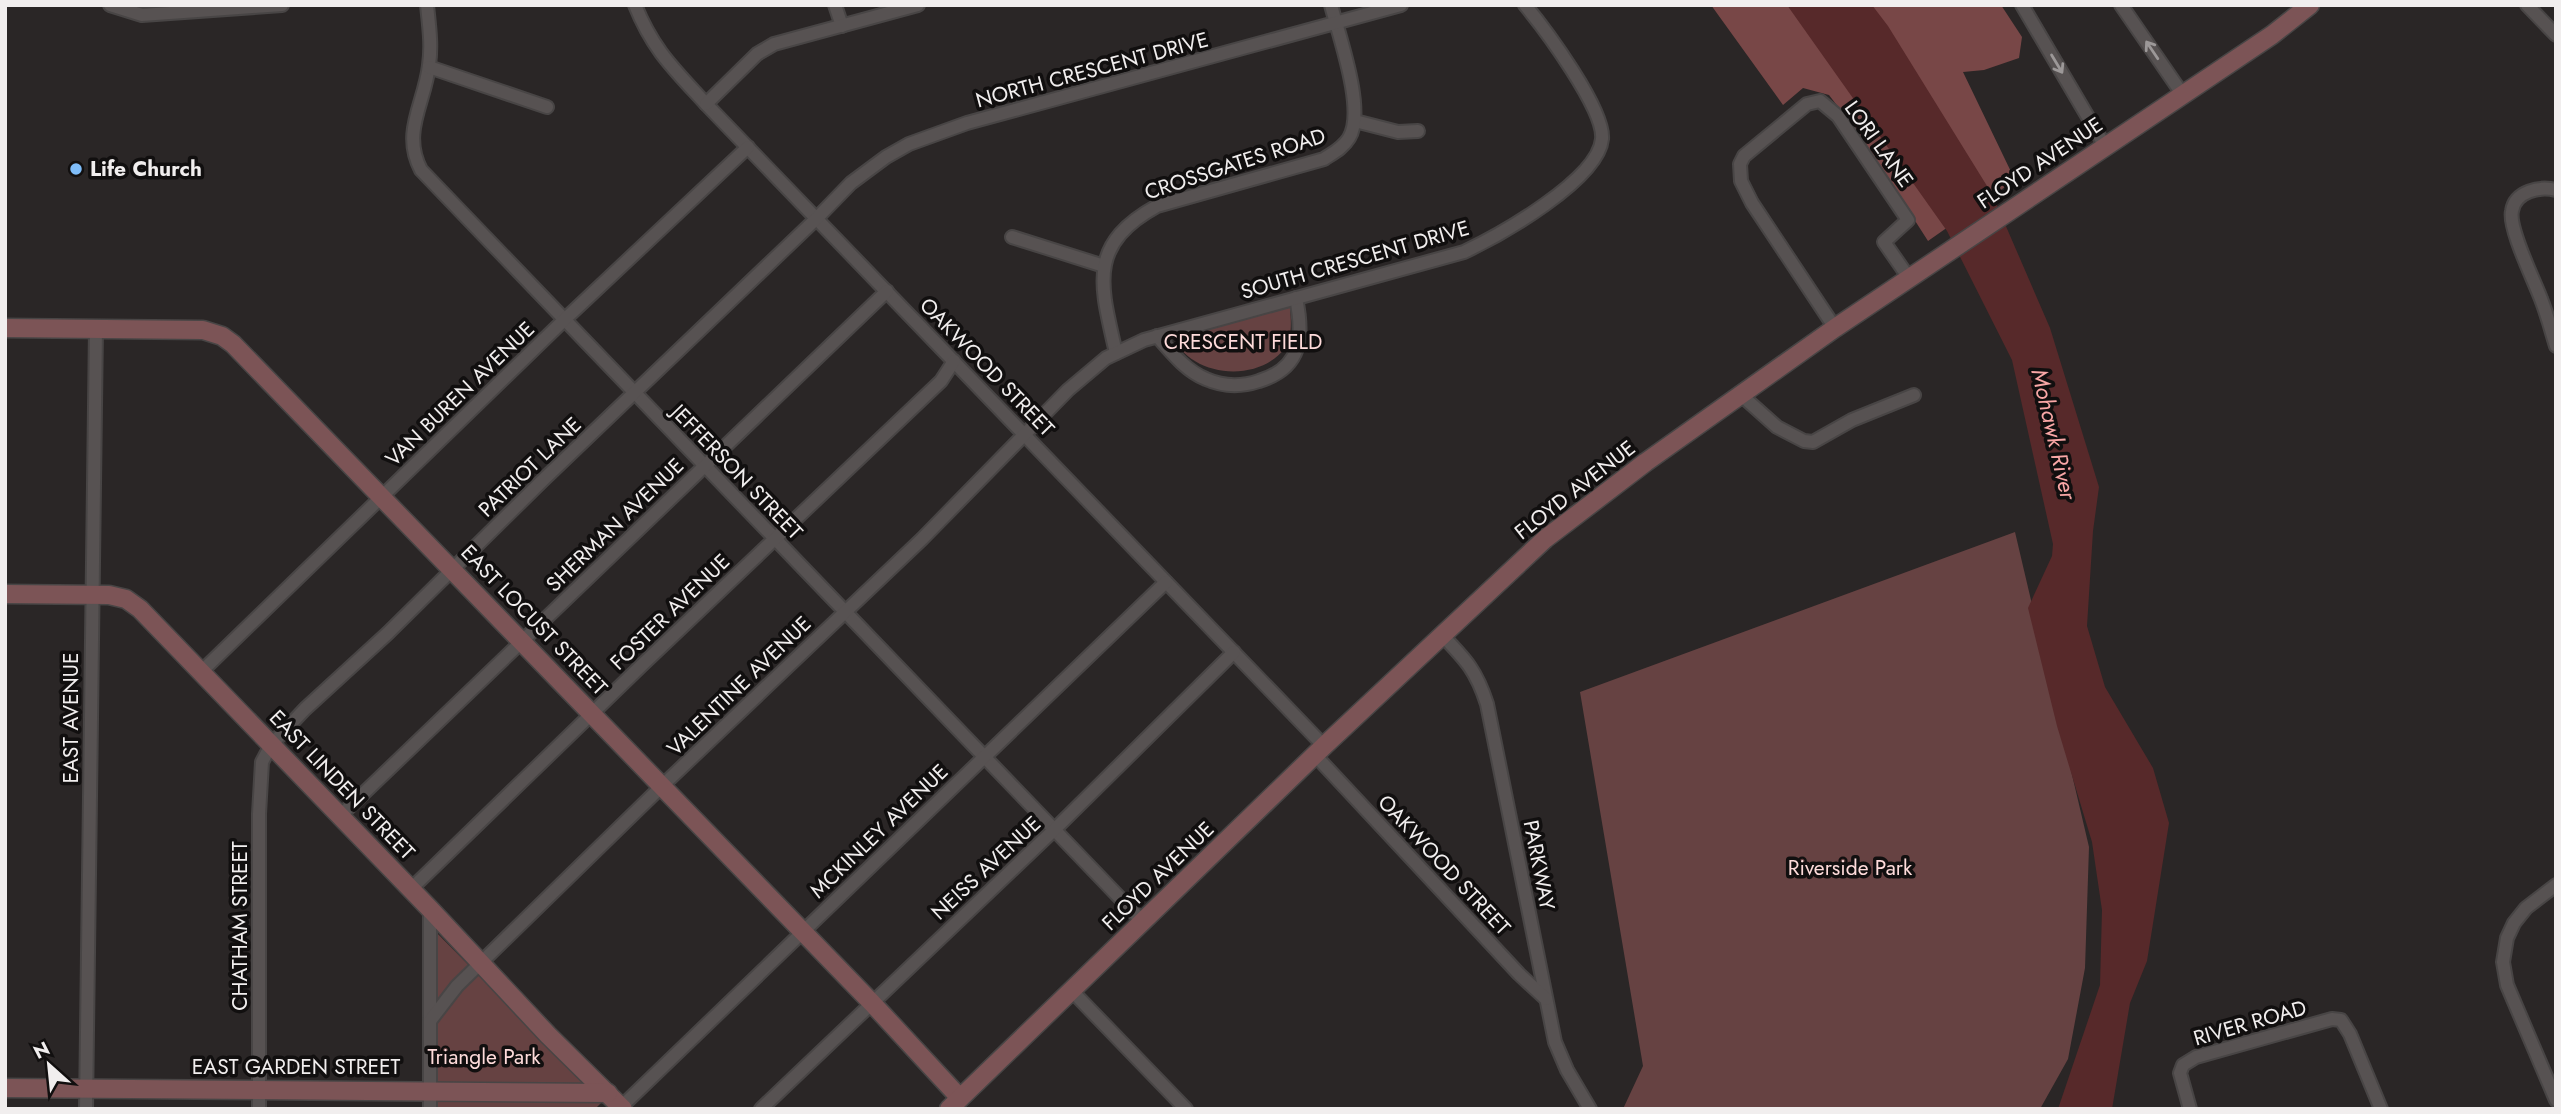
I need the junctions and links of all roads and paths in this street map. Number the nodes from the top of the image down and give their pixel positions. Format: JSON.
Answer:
{"nodes":[{"id":1,"x":110,"y":5,"type":"edge"},
{"id":2,"x":282,"y":5,"type":"edge"},
{"id":3,"x":428,"y":5,"type":"edge"},
{"id":4,"x":635,"y":5,"type":"edge"},
{"id":5,"x":835,"y":5,"type":"edge"},
{"id":6,"x":918,"y":5,"type":"edge"},
{"id":7,"x":1331,"y":5,"type":"edge"},
{"id":8,"x":1401,"y":5,"type":"edge"},
{"id":9,"x":1525,"y":5,"type":"edge"},
{"id":10,"x":2022,"y":5,"type":"edge"},
{"id":11,"x":2121,"y":5,"type":"edge"},
{"id":12,"x":2132,"y":5,"type":"edge"},
{"id":13,"x":2310,"y":5,"type":"edge"},
{"id":14,"x":2527,"y":5,"type":"edge"},
{"id":15,"x":1335,"y":23,"type":"junction"},
{"id":16,"x":842,"y":26,"type":"junction"},
{"id":17,"x":2138,"y":29,"type":"junction"},
{"id":18,"x":2556,"y":34,"type":"edge"},
{"id":19,"x":429,"y":67,"type":"junction"},
{"id":20,"x":2183,"y":95,"type":"junction"},
{"id":21,"x":706,"y":104,"type":"junction"},
{"id":22,"x":547,"y":107,"type":"dead end"},
{"id":23,"x":1355,"y":121,"type":"junction"},
{"id":24,"x":1418,"y":131,"type":"dead end"},
{"id":25,"x":2105,"y":146,"type":"junction"},
{"id":26,"x":748,"y":147,"type":"junction"},
{"id":27,"x":2556,"y":190,"type":"edge"},
{"id":28,"x":817,"y":218,"type":"junction"},
{"id":29,"x":1012,"y":237,"type":"dead end"},
{"id":30,"x":1104,"y":266,"type":"junction"},
{"id":31,"x":1909,"y":278,"type":"junction"},
{"id":32,"x":887,"y":291,"type":"junction"},
{"id":33,"x":1296,"y":298,"type":"junction"},
{"id":34,"x":563,"y":321,"type":"junction"},
{"id":35,"x":5,"y":328,"type":"edge"},
{"id":36,"x":96,"y":328,"type":"junction"},
{"id":37,"x":1835,"y":328,"type":"junction"},
{"id":38,"x":1157,"y":336,"type":"junction"},
{"id":39,"x":2556,"y":346,"type":"edge"},
{"id":40,"x":1116,"y":352,"type":"junction"},
{"id":41,"x":954,"y":361,"type":"junction"},
{"id":42,"x":634,"y":393,"type":"junction"},
{"id":43,"x":1740,"y":394,"type":"junction"},
{"id":44,"x":1914,"y":395,"type":"dead end"},
{"id":45,"x":1025,"y":436,"type":"junction"},
{"id":46,"x":704,"y":466,"type":"junction"},
{"id":47,"x":382,"y":497,"type":"junction"},
{"id":48,"x":774,"y":539,"type":"junction"},
{"id":49,"x":453,"y":568,"type":"junction"},
{"id":50,"x":1166,"y":582,"type":"junction"},
{"id":51,"x":5,"y":594,"type":"edge"},
{"id":52,"x":94,"y":594,"type":"junction"},
{"id":53,"x":845,"y":612,"type":"junction"},
{"id":54,"x":1442,"y":635,"type":"junction"},
{"id":55,"x":523,"y":641,"type":"junction"},
{"id":56,"x":1234,"y":652,"type":"junction"},
{"id":57,"x":201,"y":672,"type":"junction"},
{"id":58,"x":593,"y":714,"type":"junction"},
{"id":59,"x":271,"y":745,"type":"junction"},
{"id":60,"x":1320,"y":751,"type":"junction"},
{"id":61,"x":984,"y":756,"type":"junction"},
{"id":62,"x":662,"y":786,"type":"junction"},
{"id":63,"x":340,"y":816,"type":"junction"},
{"id":64,"x":1055,"y":830,"type":"junction"},
{"id":65,"x":2556,"y":885,"type":"edge"},
{"id":66,"x":411,"y":889,"type":"junction"},
{"id":67,"x":430,"y":909,"type":"junction"},
{"id":68,"x":1143,"y":922,"type":"junction"},
{"id":69,"x":802,"y":931,"type":"junction"},
{"id":70,"x":478,"y":963,"type":"junction"},
{"id":71,"x":1072,"y":991,"type":"junction"},
{"id":72,"x":1546,"y":1000,"type":"junction"},
{"id":73,"x":872,"y":1003,"type":"junction"},
{"id":74,"x":430,"y":1021,"type":"junction"},
{"id":75,"x":2550,"y":1072,"type":"edge"},
{"id":76,"x":5,"y":1088,"type":"edge"},
{"id":77,"x":86,"y":1089,"type":"junction"},
{"id":78,"x":259,"y":1089,"type":"junction"},
{"id":79,"x":608,"y":1093,"type":"junction"},
{"id":80,"x":430,"y":1100,"type":"edge"},
{"id":81,"x":2556,"y":1100,"type":"edge"},
{"id":82,"x":954,"y":1103,"type":"edge"},
{"id":83,"x":621,"y":1108,"type":"edge"},
{"id":84,"x":86,"y":1109,"type":"edge"},
{"id":85,"x":259,"y":1109,"type":"edge"},
{"id":86,"x":761,"y":1109,"type":"edge"},
{"id":87,"x":1186,"y":1109,"type":"edge"},
{"id":88,"x":1590,"y":1109,"type":"edge"},
{"id":89,"x":2190,"y":1109,"type":"edge"},
{"id":90,"x":2381,"y":1109,"type":"edge"}],
"edges":[{"from":1,"to":2,"type":"street"},
{"from":3,"to":19,"type":"street","name":"JEFFERSON STREET"},
{"from":4,"to":21,"type":"street","name":"OAKWOOD STREET"},
{"from":5,"to":16,"type":"street"},
{"from":6,"to":16,"type":"street"},
{"from":7,"to":15,"type":"street"},
{"from":8,"to":15,"type":"street","name":"NORTH CRESCENT DRIVE"},
{"from":9,"to":33,"type":"street","name":"SOUTH CRESCENT DRIVE"},
{"from":10,"to":25,"type":"street","one_way":true},
{"from":11,"to":17,"type":"street"},
{"from":12,"to":17,"type":"street"},
{"from":13,"to":20,"type":"street","name":"FLOYD AVENUE"},
{"from":14,"to":18,"type":"street"},
{"from":15,"to":23,"type":"street"},
{"from":15,"to":28,"type":"street","name":"NORTH CRESCENT DRIVE"},
{"from":16,"to":21,"type":"street"},
{"from":20,"to":17,"type":"street","one_way":true},
{"from":19,"to":22,"type":"street"},
{"from":19,"to":34,"type":"street","name":"JEFFERSON STREET"},
{"from":20,"to":25,"type":"street","name":"FLOYD AVENUE"},
{"from":21,"to":26,"type":"street","name":"OAKWOOD STREET"},
{"from":23,"to":24,"type":"street"},
{"from":23,"to":30,"type":"street","name":"CROSSGATES ROAD"},
{"from":25,"to":31,"type":"street","name":"FLOYD AVENUE"},
{"from":26,"to":28,"type":"street","name":"OAKWOOD STREET"},
{"from":26,"to":34,"type":"street","name":"VAN BUREN AVENUE"},
{"from":27,"to":39,"type":"street"},
{"from":28,"to":32,"type":"street","name":"OAKWOOD STREET"},
{"from":28,"to":42,"type":"street","name":"PATRIOT LANE"},
{"from":29,"to":30,"type":"street"},
{"from":30,"to":40,"type":"street","name":"CROSSGATES ROAD"},
{"from":31,"to":37,"type":"street","name":"FLOYD AVENUE"},
{"from":31,"to":37,"type":"street","name":"LORI LANE"},
{"from":32,"to":41,"type":"street","name":"OAKWOOD STREET"},
{"from":32,"to":46,"type":"street","name":"SHERMAN AVENUE"},
{"from":33,"to":38,"type":"street","name":"SOUTH CRESCENT DRIVE"},
{"from":33,"to":38,"type":"street"},
{"from":34,"to":42,"type":"street","name":"JEFFERSON STREET"},
{"from":34,"to":47,"type":"street","name":"VAN BUREN AVENUE"},
{"from":35,"to":36,"type":"street","name":"EAST LOCUST STREET"},
{"from":36,"to":47,"type":"street","name":"EAST LOCUST STREET"},
{"from":36,"to":52,"type":"street","name":"EAST AVENUE"},
{"from":37,"to":43,"type":"street","name":"FLOYD AVENUE"},
{"from":38,"to":40,"type":"street","name":"SOUTH CRESCENT DRIVE"},
{"from":40,"to":45,"type":"street"},
{"from":41,"to":45,"type":"street","name":"OAKWOOD STREET"},
{"from":41,"to":48,"type":"street","name":"FOSTER AVENUE"},
{"from":42,"to":46,"type":"street","name":"JEFFERSON STREET"},
{"from":42,"to":49,"type":"street","name":"PATRIOT LANE"},
{"from":43,"to":44,"type":"street"},
{"from":43,"to":54,"type":"street","name":"FLOYD AVENUE"},
{"from":45,"to":50,"type":"street","name":"OAKWOOD STREET"},
{"from":45,"to":53,"type":"street","name":"VALENTINE AVENUE"},
{"from":46,"to":48,"type":"street","name":"JEFFERSON STREET"},
{"from":46,"to":55,"type":"street","name":"SHERMAN AVENUE"},
{"from":47,"to":49,"type":"street","name":"EAST LOCUST STREET"},
{"from":47,"to":57,"type":"street","name":"VAN BUREN AVENUE"},
{"from":48,"to":53,"type":"street","name":"JEFFERSON STREET"},
{"from":48,"to":58,"type":"street","name":"FOSTER AVENUE"},
{"from":49,"to":55,"type":"street","name":"EAST LOCUST STREET"},
{"from":49,"to":59,"type":"street","name":"PATRIOT LANE"},
{"from":50,"to":56,"type":"street","name":"OAKWOOD STREET"},
{"from":50,"to":61,"type":"street","name":"MCKINLEY AVENUE"},
{"from":51,"to":52,"type":"street","name":"EAST LINDEN STREET"},
{"from":52,"to":57,"type":"street","name":"EAST LINDEN STREET"},
{"from":52,"to":77,"type":"street","name":"EAST AVENUE"},
{"from":53,"to":61,"type":"street","name":"JEFFERSON STREET"},
{"from":53,"to":62,"type":"street","name":"VALENTINE AVENUE"},
{"from":54,"to":60,"type":"street","name":"FLOYD AVENUE"},
{"from":54,"to":72,"type":"street","name":"PARKWAY"},
{"from":55,"to":58,"type":"street","name":"EAST LOCUST STREET"},
{"from":55,"to":63,"type":"street","name":"SHERMAN AVENUE"},
{"from":56,"to":60,"type":"street","name":"OAKWOOD STREET"},
{"from":56,"to":64,"type":"street","name":"NEISS AVENUE"},
{"from":57,"to":59,"type":"street","name":"EAST LINDEN STREET"},
{"from":58,"to":62,"type":"street","name":"EAST LOCUST STREET"},
{"from":58,"to":66,"type":"street","name":"FOSTER AVENUE"},
{"from":59,"to":63,"type":"street","name":"EAST LINDEN STREET"},
{"from":59,"to":78,"type":"street","name":"CHATHAM STREET"},
{"from":60,"to":68,"type":"street","name":"FLOYD AVENUE"},
{"from":60,"to":72,"type":"street","name":"OAKWOOD STREET"},
{"from":61,"to":64,"type":"street","name":"JEFFERSON STREET"},
{"from":61,"to":69,"type":"street","name":"MCKINLEY AVENUE"},
{"from":62,"to":69,"type":"street","name":"EAST LOCUST STREET"},
{"from":62,"to":70,"type":"street","name":"VALENTINE AVENUE"},
{"from":63,"to":66,"type":"street","name":"EAST LINDEN STREET"},
{"from":64,"to":68,"type":"street","name":"JEFFERSON STREET"},
{"from":64,"to":73,"type":"street","name":"NEISS AVENUE"},
{"from":65,"to":75,"type":"street"},
{"from":66,"to":67,"type":"street","name":"EAST LINDEN STREET"},
{"from":67,"to":70,"type":"street","name":"EAST LINDEN STREET"},
{"from":67,"to":74,"type":"street"},
{"from":68,"to":71,"type":"street","name":"FLOYD AVENUE"},
{"from":69,"to":73,"type":"street","name":"EAST LOCUST STREET"},
{"from":69,"to":83,"type":"street","name":"MCKINLEY AVENUE"},
{"from":70,"to":74,"type":"street","name":"VALENTINE AVENUE"},
{"from":70,"to":79,"type":"street","name":"EAST LINDEN STREET"},
{"from":71,"to":82,"type":"street","name":"FLOYD AVENUE"},
{"from":71,"to":87,"type":"street"},
{"from":72,"to":88,"type":"street","name":"PARKWAY"},
{"from":73,"to":82,"type":"street","name":"EAST LOCUST STREET"},
{"from":73,"to":86,"type":"street","name":"NEISS AVENUE"},
{"from":74,"to":80,"type":"street"},
{"from":75,"to":81,"type":"street"},
{"from":76,"to":77,"type":"street","name":"EAST GARDEN STREET"},
{"from":77,"to":78,"type":"street","name":"EAST GARDEN STREET"},
{"from":77,"to":84,"type":"street","name":"EAST AVENUE"},
{"from":78,"to":80,"type":"street","name":"EAST GARDEN STREET"},
{"from":78,"to":85,"type":"street","name":"CHATHAM STREET"},
{"from":79,"to":80,"type":"street","name":"EAST GARDEN STREET"},
{"from":79,"to":83,"type":"street"},
{"from":89,"to":90,"type":"street","name":"RIVER ROAD"}]}
